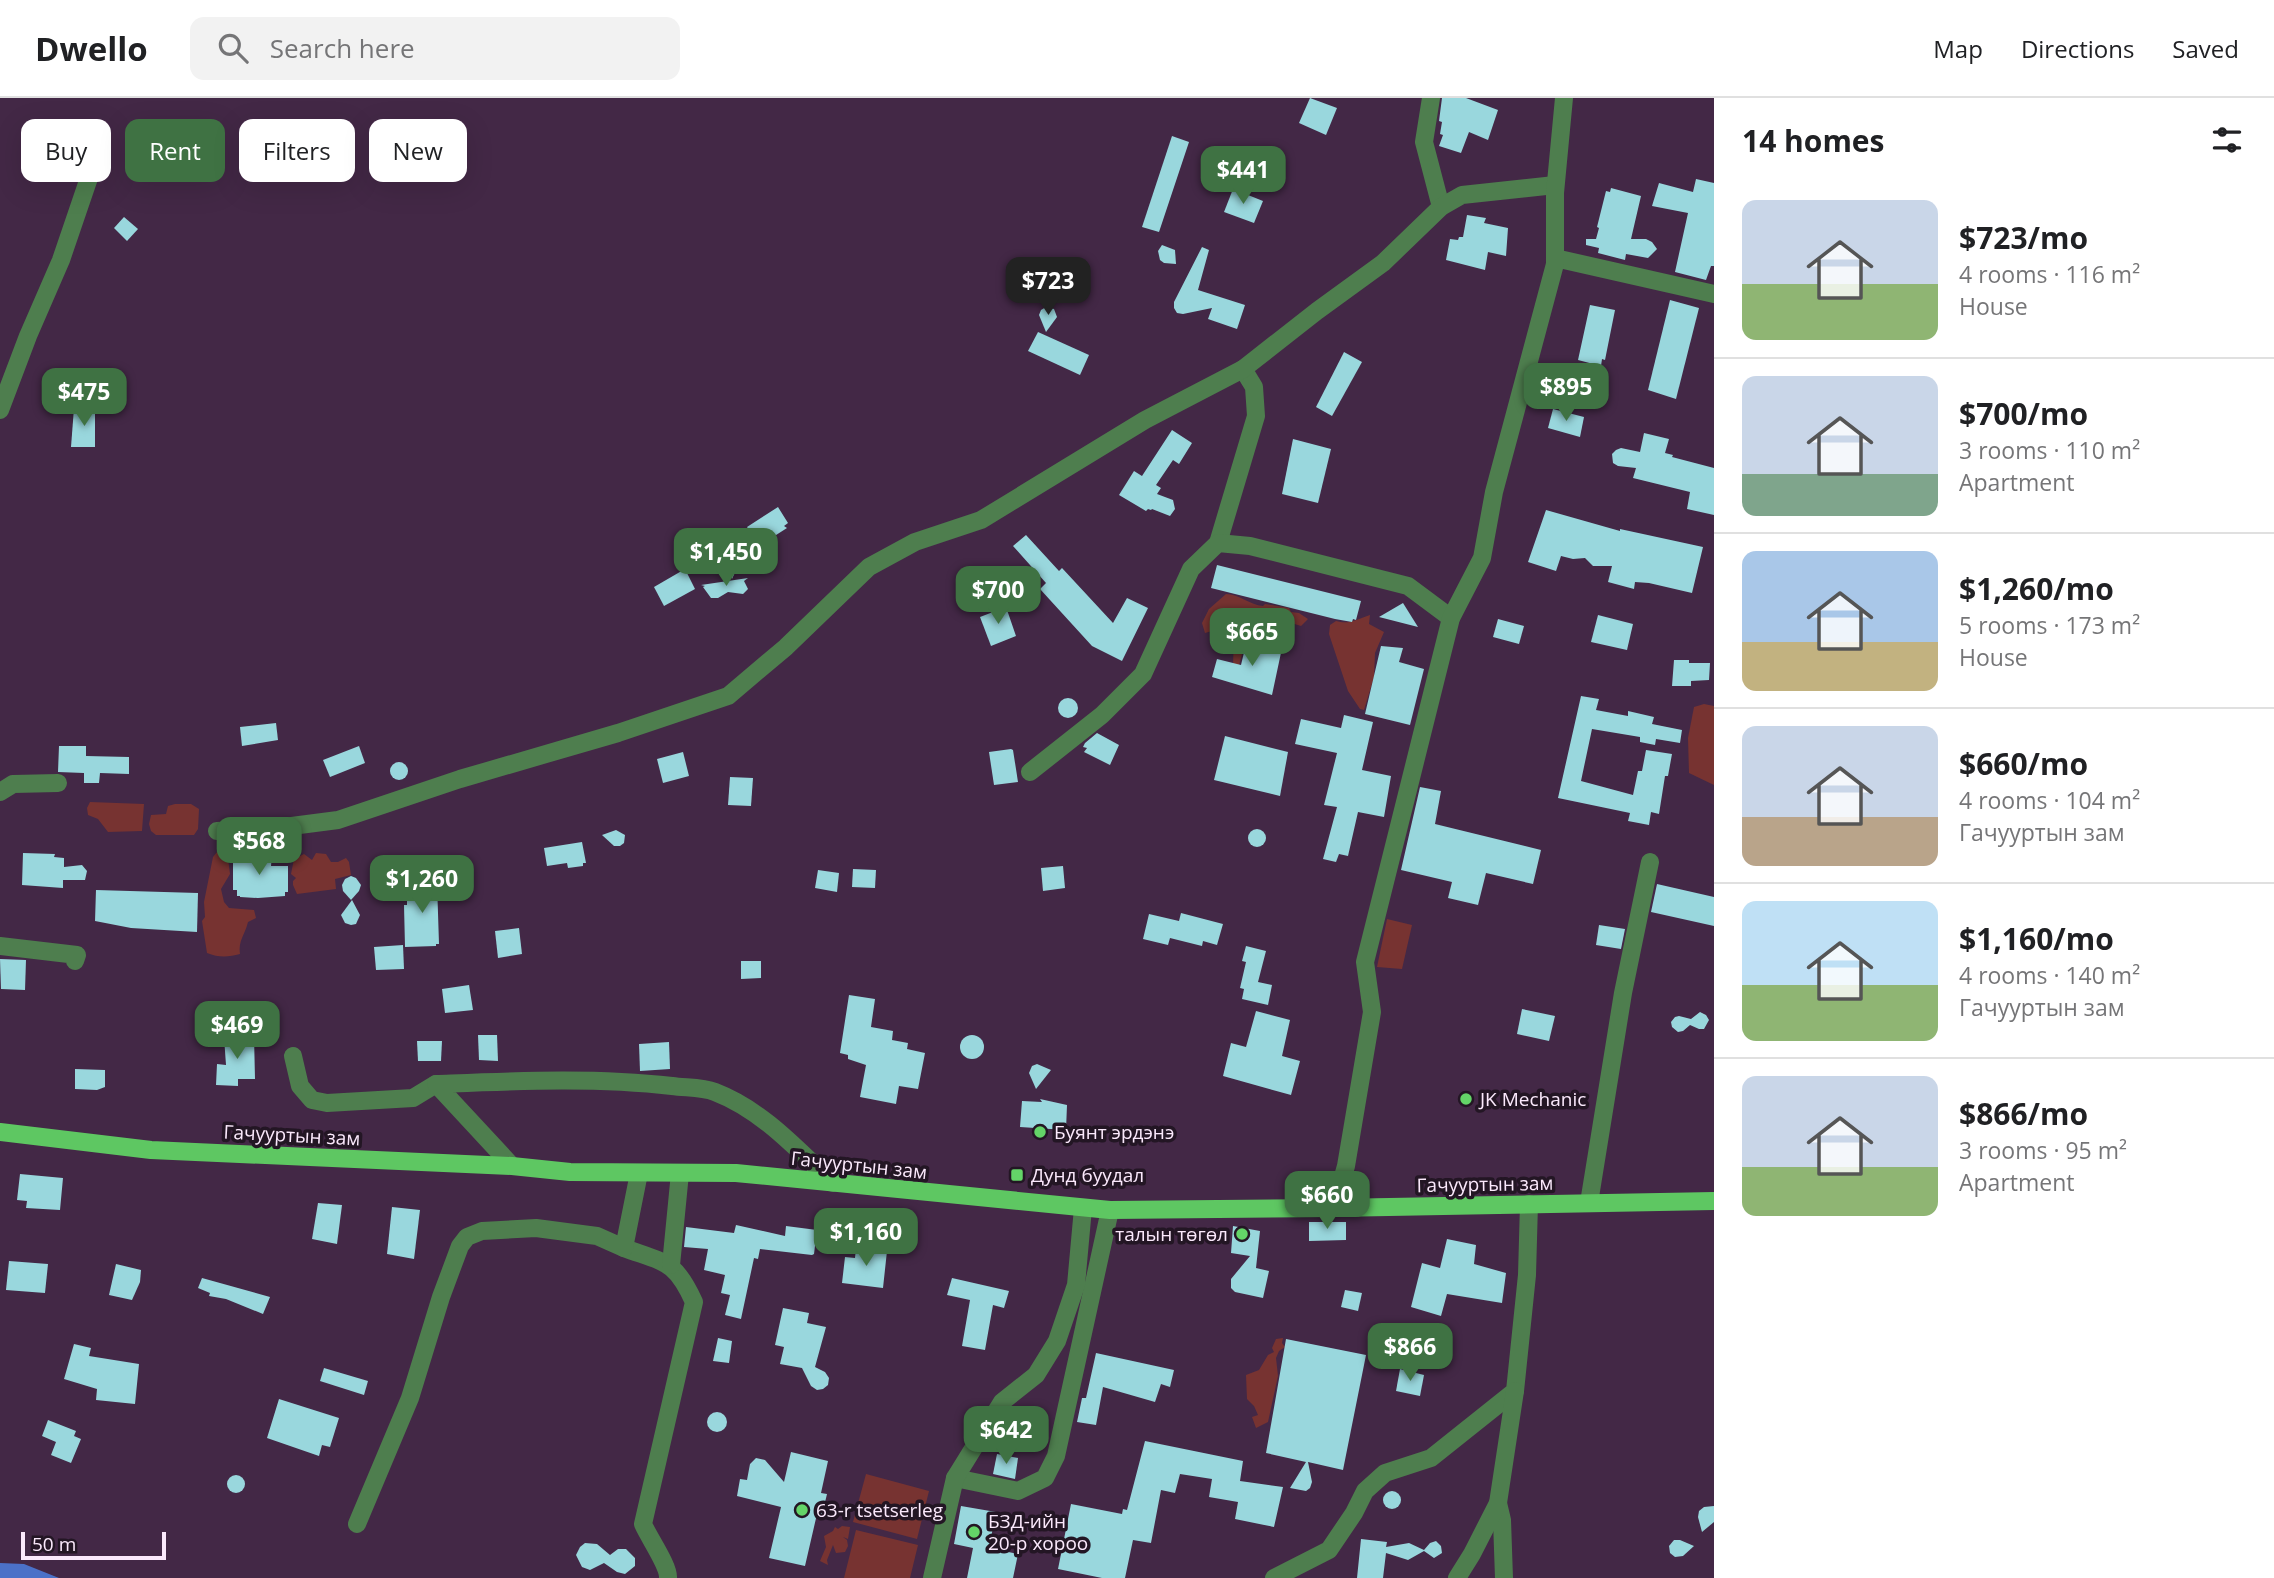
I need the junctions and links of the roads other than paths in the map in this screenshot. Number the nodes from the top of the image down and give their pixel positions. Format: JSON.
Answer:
{"nodes":[{"id":1,"x":1432,"y":98,"type":"edge"},
{"id":2,"x":1564,"y":98,"type":"edge"},
{"id":3,"x":88,"y":182,"type":"edge"},
{"id":4,"x":1555,"y":185,"type":"junction"},
{"id":5,"x":1441,"y":207,"type":"junction"},
{"id":6,"x":1555,"y":258,"type":"junction"},
{"id":7,"x":1714,"y":294,"type":"edge"},
{"id":8,"x":1243,"y":369,"type":"junction"},
{"id":9,"x":0,"y":410,"type":"edge"},
{"id":10,"x":1217,"y":542,"type":"junction"},
{"id":11,"x":1451,"y":618,"type":"junction"},
{"id":12,"x":1030,"y":772,"type":"dead end"},
{"id":13,"x":58,"y":783,"type":"dead end"},
{"id":14,"x":0,"y":792,"type":"edge"},
{"id":15,"x":217,"y":831,"type":"dead end"},
{"id":16,"x":1650,"y":862,"type":"dead end"},
{"id":17,"x":0,"y":946,"type":"edge"},
{"id":18,"x":75,"y":961,"type":"dead end"},
{"id":19,"x":293,"y":1056,"type":"dead end"},
{"id":20,"x":436,"y":1084,"type":"junction"},
{"id":21,"x":0,"y":1132,"type":"edge"},
{"id":22,"x":512,"y":1166,"type":"junction"},
{"id":23,"x":639,"y":1173,"type":"junction"},
{"id":24,"x":680,"y":1173,"type":"junction"},
{"id":25,"x":833,"y":1183,"type":"junction"},
{"id":26,"x":1714,"y":1201,"type":"edge"},
{"id":27,"x":1589,"y":1203,"type":"junction"},
{"id":28,"x":1529,"y":1205,"type":"junction"},
{"id":29,"x":1083,"y":1208,"type":"junction"},
{"id":30,"x":1334,"y":1208,"type":"junction"},
{"id":31,"x":1110,"y":1210,"type":"junction"},
{"id":32,"x":624,"y":1248,"type":"junction"},
{"id":33,"x":671,"y":1265,"type":"junction"},
{"id":34,"x":1515,"y":1391,"type":"junction"},
{"id":35,"x":955,"y":1478,"type":"junction"},
{"id":36,"x":1498,"y":1503,"type":"junction"},
{"id":37,"x":357,"y":1524,"type":"dead end"},
{"id":38,"x":668,"y":1578,"type":"edge"},
{"id":39,"x":932,"y":1578,"type":"edge"},
{"id":40,"x":1274,"y":1578,"type":"edge"},
{"id":41,"x":1457,"y":1578,"type":"edge"},
{"id":42,"x":1504,"y":1578,"type":"edge"}],
"edges":[{"from":1,"to":5,"type":"street"},
{"from":2,"to":4,"type":"street"},
{"from":3,"to":9,"type":"street"},
{"from":4,"to":5,"type":"street"},
{"from":4,"to":6,"type":"street"},
{"from":5,"to":8,"type":"street"},
{"from":6,"to":7,"type":"street"},
{"from":6,"to":11,"type":"street"},
{"from":8,"to":10,"type":"street"},
{"from":8,"to":15,"type":"street"},
{"from":10,"to":11,"type":"street"},
{"from":10,"to":12,"type":"street"},
{"from":11,"to":30,"type":"street"},
{"from":13,"to":14,"type":"street"},
{"from":16,"to":27,"type":"street"},
{"from":17,"to":18,"type":"street"},
{"from":19,"to":20,"type":"street"},
{"from":20,"to":22,"type":"street"},
{"from":20,"to":25,"type":"street"},
{"from":21,"to":22,"type":"main road","name":"Гачууртын зам"},
{"from":22,"to":23,"type":"main road","name":"Гачууртын зам"},
{"from":23,"to":24,"type":"main road","name":"Гачууртын зам"},
{"from":23,"to":32,"type":"street"},
{"from":24,"to":25,"type":"main road","name":"Гачууртын зам"},
{"from":24,"to":33,"type":"street"},
{"from":25,"to":29,"type":"main road","name":"Гачууртын зам"},
{"from":26,"to":27,"type":"main road","name":"Гачууртын зам"},
{"from":27,"to":28,"type":"main road","name":"Гачууртын зам"},
{"from":28,"to":30,"type":"main road","name":"Гачууртын зам"},
{"from":28,"to":34,"type":"street"},
{"from":29,"to":31,"type":"main road","name":"Гачууртын зам"},
{"from":29,"to":35,"type":"street"},
{"from":30,"to":31,"type":"main road","name":"Гачууртын зам"},
{"from":31,"to":35,"type":"street"},
{"from":32,"to":33,"type":"street"},
{"from":32,"to":37,"type":"street"},
{"from":33,"to":38,"type":"street"},
{"from":34,"to":36,"type":"street"},
{"from":34,"to":40,"type":"street"},
{"from":35,"to":39,"type":"street"},
{"from":36,"to":41,"type":"street"},
{"from":36,"to":42,"type":"street"}]}
